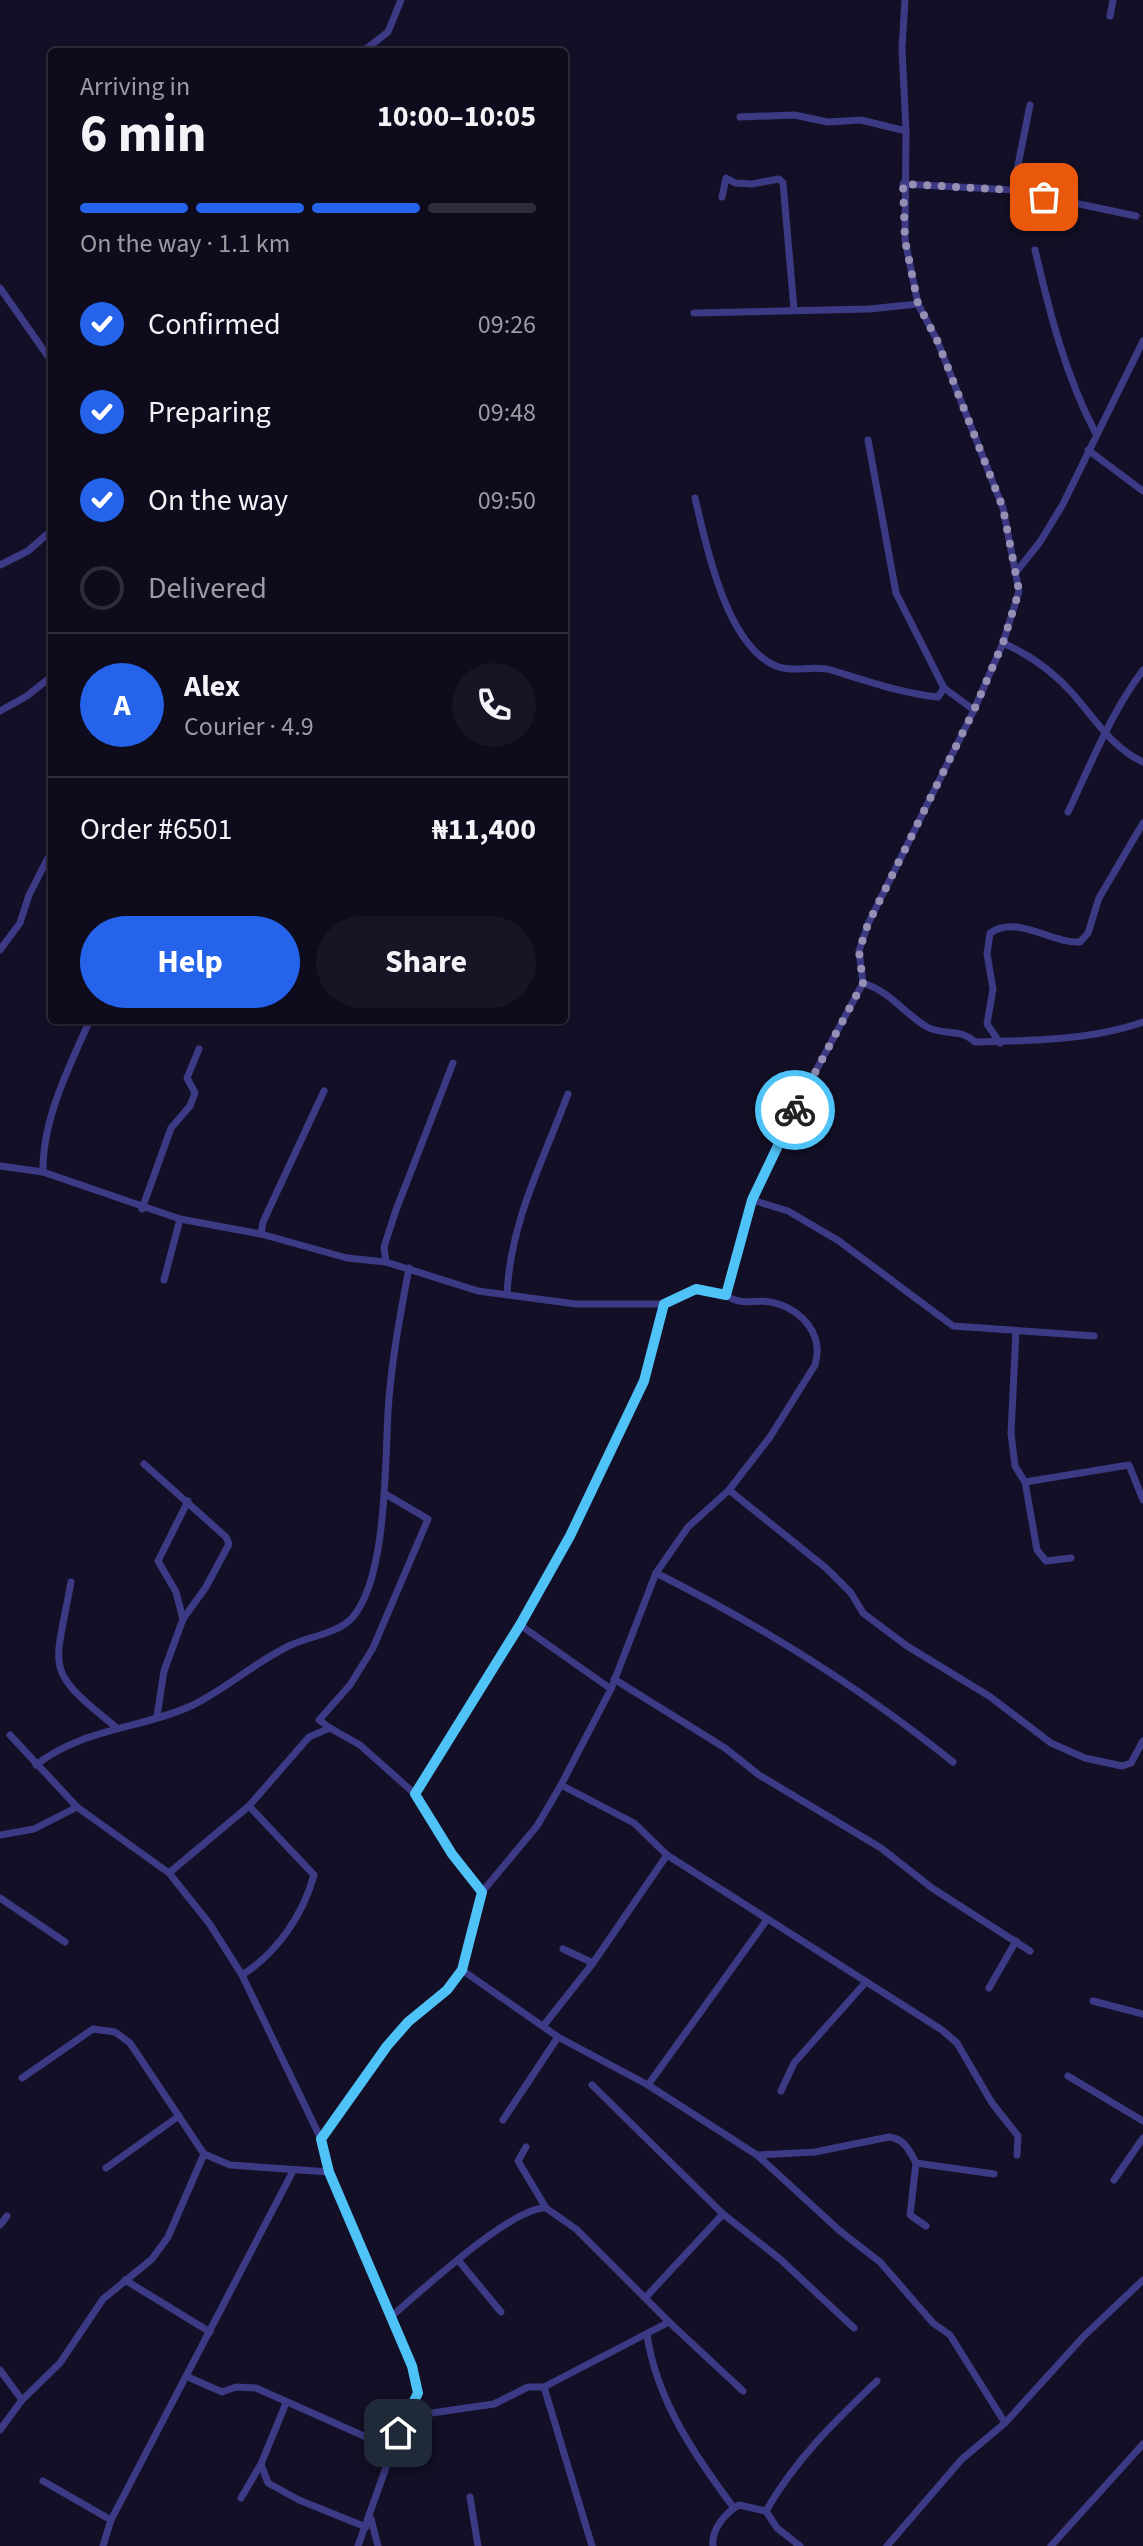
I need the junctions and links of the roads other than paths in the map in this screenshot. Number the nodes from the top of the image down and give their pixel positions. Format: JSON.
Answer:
{"nodes":[{"id":1,"x":401,"y":0,"type":"edge"},
{"id":2,"x":905,"y":0,"type":"edge"},
{"id":3,"x":1113,"y":0,"type":"edge"},
{"id":4,"x":1110,"y":16,"type":"dead end"},
{"id":5,"x":367,"y":48,"type":"edge"},
{"id":6,"x":1030,"y":105,"type":"dead end"},
{"id":7,"x":740,"y":117,"type":"dead end"},
{"id":8,"x":906,"y":131,"type":"junction"},
{"id":9,"x":903,"y":184,"type":"junction"},
{"id":10,"x":1013,"y":190,"type":"junction"},
{"id":11,"x":722,"y":197,"type":"dead end"},
{"id":12,"x":1136,"y":216,"type":"dead end"},
{"id":13,"x":1035,"y":250,"type":"dead end"},
{"id":14,"x":0,"y":288,"type":"edge"},
{"id":15,"x":918,"y":304,"type":"junction"},
{"id":16,"x":794,"y":309,"type":"junction"},
{"id":17,"x":694,"y":313,"type":"dead end"},
{"id":18,"x":1143,"y":341,"type":"edge"},
{"id":19,"x":48,"y":356,"type":"edge"},
{"id":20,"x":1095,"y":432,"type":"junction"},
{"id":21,"x":868,"y":440,"type":"dead end"},
{"id":22,"x":1088,"y":450,"type":"junction"},
{"id":23,"x":1143,"y":491,"type":"edge"},
{"id":24,"x":695,"y":498,"type":"dead end"},
{"id":25,"x":48,"y":534,"type":"edge"},
{"id":26,"x":0,"y":565,"type":"edge"},
{"id":27,"x":1016,"y":572,"type":"junction"},
{"id":28,"x":1003,"y":643,"type":"junction"},
{"id":29,"x":1143,"y":670,"type":"edge"},
{"id":30,"x":48,"y":679,"type":"edge"},
{"id":31,"x":944,"y":688,"type":"junction"},
{"id":32,"x":974,"y":710,"type":"junction"},
{"id":33,"x":0,"y":711,"type":"edge"},
{"id":34,"x":1104,"y":734,"type":"junction"},
{"id":35,"x":1143,"y":762,"type":"edge"},
{"id":36,"x":1068,"y":812,"type":"dead end"},
{"id":37,"x":1143,"y":823,"type":"edge"},
{"id":38,"x":48,"y":858,"type":"edge"},
{"id":39,"x":0,"y":950,"type":"edge"},
{"id":40,"x":863,"y":983,"type":"junction"},
{"id":41,"x":1143,"y":1022,"type":"edge"},
{"id":42,"x":88,"y":1024,"type":"edge"},
{"id":43,"x":1000,"y":1043,"type":"junction"},
{"id":44,"x":199,"y":1049,"type":"dead end"},
{"id":45,"x":453,"y":1063,"type":"dead end"},
{"id":46,"x":324,"y":1091,"type":"dead end"},
{"id":47,"x":568,"y":1094,"type":"dead end"},
{"id":48,"x":0,"y":1166,"type":"edge"},
{"id":49,"x":43,"y":1172,"type":"junction"},
{"id":50,"x":752,"y":1200,"type":"junction"},
{"id":51,"x":142,"y":1209,"type":"junction"},
{"id":52,"x":180,"y":1219,"type":"junction"},
{"id":53,"x":261,"y":1234,"type":"junction"},
{"id":54,"x":386,"y":1262,"type":"junction"},
{"id":55,"x":409,"y":1268,"type":"junction"},
{"id":56,"x":164,"y":1280,"type":"dead end"},
{"id":57,"x":507,"y":1295,"type":"junction"},
{"id":58,"x":726,"y":1295,"type":"junction"},
{"id":59,"x":664,"y":1304,"type":"junction"},
{"id":60,"x":1016,"y":1331,"type":"junction"},
{"id":61,"x":1094,"y":1336,"type":"dead end"},
{"id":62,"x":144,"y":1464,"type":"dead end"},
{"id":63,"x":1025,"y":1482,"type":"junction"},
{"id":64,"x":729,"y":1490,"type":"junction"},
{"id":65,"x":387,"y":1495,"type":"junction"},
{"id":66,"x":1143,"y":1500,"type":"edge"},
{"id":67,"x":188,"y":1501,"type":"junction"},
{"id":68,"x":1071,"y":1558,"type":"dead end"},
{"id":69,"x":656,"y":1573,"type":"junction"},
{"id":70,"x":71,"y":1582,"type":"dead end"},
{"id":71,"x":183,"y":1619,"type":"junction"},
{"id":72,"x":520,"y":1625,"type":"junction"},
{"id":73,"x":614,"y":1679,"type":"junction"},
{"id":74,"x":611,"y":1689,"type":"junction"},
{"id":75,"x":157,"y":1716,"type":"junction"},
{"id":76,"x":330,"y":1728,"type":"junction"},
{"id":77,"x":117,"y":1729,"type":"junction"},
{"id":78,"x":10,"y":1735,"type":"dead end"},
{"id":79,"x":1143,"y":1741,"type":"edge"},
{"id":80,"x":953,"y":1762,"type":"dead end"},
{"id":81,"x":36,"y":1765,"type":"junction"},
{"id":82,"x":561,"y":1785,"type":"junction"},
{"id":83,"x":415,"y":1794,"type":"junction"},
{"id":84,"x":249,"y":1806,"type":"junction"},
{"id":85,"x":77,"y":1807,"type":"junction"},
{"id":86,"x":2,"y":1836,"type":"edge"},
{"id":87,"x":0,"y":1845,"type":"edge"},
{"id":88,"x":667,"y":1855,"type":"junction"},
{"id":89,"x":169,"y":1873,"type":"junction"},
{"id":90,"x":482,"y":1892,"type":"junction"},
{"id":91,"x":0,"y":1898,"type":"edge"},
{"id":92,"x":766,"y":1921,"type":"junction"},
{"id":93,"x":1016,"y":1941,"type":"junction"},
{"id":94,"x":65,"y":1942,"type":"dead end"},
{"id":95,"x":563,"y":1949,"type":"dead end"},
{"id":96,"x":1030,"y":1951,"type":"dead end"},
{"id":97,"x":593,"y":1963,"type":"junction"},
{"id":98,"x":462,"y":1970,"type":"junction"},
{"id":99,"x":242,"y":1975,"type":"junction"},
{"id":100,"x":865,"y":1983,"type":"junction"},
{"id":101,"x":989,"y":1988,"type":"dead end"},
{"id":102,"x":1093,"y":2001,"type":"dead end"},
{"id":103,"x":1143,"y":2014,"type":"edge"},
{"id":104,"x":544,"y":2025,"type":"junction"},
{"id":105,"x":558,"y":2037,"type":"junction"},
{"id":106,"x":1068,"y":2076,"type":"dead end"},
{"id":107,"x":22,"y":2078,"type":"dead end"},
{"id":108,"x":592,"y":2085,"type":"dead end"},
{"id":109,"x":648,"y":2085,"type":"junction"},
{"id":110,"x":781,"y":2091,"type":"dead end"},
{"id":111,"x":179,"y":2116,"type":"junction"},
{"id":112,"x":503,"y":2120,"type":"dead end"},
{"id":113,"x":1143,"y":2121,"type":"edge"},
{"id":114,"x":1143,"y":2138,"type":"edge"},
{"id":115,"x":321,"y":2139,"type":"junction"},
{"id":116,"x":526,"y":2147,"type":"dead end"},
{"id":117,"x":204,"y":2154,"type":"junction"},
{"id":118,"x":757,"y":2155,"type":"junction"},
{"id":119,"x":1017,"y":2155,"type":"dead end"},
{"id":120,"x":916,"y":2163,"type":"junction"},
{"id":121,"x":106,"y":2168,"type":"dead end"},
{"id":122,"x":293,"y":2171,"type":"junction"},
{"id":123,"x":329,"y":2172,"type":"junction"},
{"id":124,"x":994,"y":2174,"type":"dead end"},
{"id":125,"x":1114,"y":2180,"type":"dead end"},
{"id":126,"x":546,"y":2208,"type":"junction"},
{"id":127,"x":723,"y":2214,"type":"junction"},
{"id":128,"x":7,"y":2216,"type":"dead end"},
{"id":129,"x":0,"y":2225,"type":"edge"},
{"id":130,"x":926,"y":2226,"type":"dead end"},
{"id":131,"x":458,"y":2260,"type":"junction"},
{"id":132,"x":125,"y":2280,"type":"junction"},
{"id":133,"x":1143,"y":2280,"type":"edge"},
{"id":134,"x":646,"y":2297,"type":"junction"},
{"id":135,"x":501,"y":2312,"type":"dead end"},
{"id":136,"x":393,"y":2315,"type":"junction"},
{"id":137,"x":669,"y":2322,"type":"junction"},
{"id":138,"x":854,"y":2328,"type":"dead end"},
{"id":139,"x":210,"y":2332,"type":"junction"},
{"id":140,"x":647,"y":2335,"type":"junction"},
{"id":141,"x":0,"y":2370,"type":"edge"},
{"id":142,"x":188,"y":2377,"type":"junction"},
{"id":143,"x":877,"y":2381,"type":"dead end"},
{"id":144,"x":544,"y":2387,"type":"junction"},
{"id":145,"x":743,"y":2391,"type":"dead end"},
{"id":146,"x":22,"y":2400,"type":"junction"},
{"id":147,"x":286,"y":2403,"type":"junction"},
{"id":148,"x":404,"y":2417,"type":"junction"},
{"id":149,"x":1005,"y":2423,"type":"junction"},
{"id":150,"x":0,"y":2430,"type":"edge"},
{"id":151,"x":1143,"y":2444,"type":"edge"},
{"id":152,"x":393,"y":2449,"type":"junction"},
{"id":153,"x":261,"y":2464,"type":"junction"},
{"id":154,"x":43,"y":2481,"type":"dead end"},
{"id":155,"x":470,"y":2497,"type":"dead end"},
{"id":156,"x":241,"y":2498,"type":"dead end"},
{"id":157,"x":734,"y":2508,"type":"junction"},
{"id":158,"x":766,"y":2511,"type":"junction"},
{"id":159,"x":370,"y":2517,"type":"junction"},
{"id":160,"x":111,"y":2520,"type":"junction"},
{"id":161,"x":366,"y":2527,"type":"junction"},
{"id":162,"x":103,"y":2546,"type":"edge"},
{"id":163,"x":358,"y":2546,"type":"edge"},
{"id":164,"x":378,"y":2546,"type":"edge"},
{"id":165,"x":478,"y":2546,"type":"edge"},
{"id":166,"x":592,"y":2546,"type":"edge"},
{"id":167,"x":713,"y":2546,"type":"edge"},
{"id":168,"x":800,"y":2546,"type":"edge"},
{"id":169,"x":887,"y":2546,"type":"edge"},
{"id":170,"x":1051,"y":2546,"type":"edge"}],
"edges":[{"from":1,"to":5,"type":"street"},
{"from":2,"to":8,"type":"street"},
{"from":3,"to":4,"type":"street"},
{"from":6,"to":10,"type":"street"},
{"from":7,"to":8,"type":"street"},
{"from":8,"to":9,"type":"street"},
{"from":9,"to":10,"type":"street"},
{"from":9,"to":15,"type":"street"},
{"from":10,"to":12,"type":"street"},
{"from":11,"to":16,"type":"street"},
{"from":13,"to":20,"type":"street"},
{"from":14,"to":19,"type":"street"},
{"from":15,"to":16,"type":"street"},
{"from":15,"to":27,"type":"street"},
{"from":16,"to":17,"type":"street"},
{"from":18,"to":20,"type":"street"},
{"from":20,"to":22,"type":"street"},
{"from":21,"to":31,"type":"street"},
{"from":22,"to":23,"type":"street"},
{"from":22,"to":27,"type":"street"},
{"from":24,"to":31,"type":"street"},
{"from":25,"to":26,"type":"street"},
{"from":27,"to":28,"type":"street"},
{"from":28,"to":32,"type":"street"},
{"from":28,"to":34,"type":"street"},
{"from":29,"to":34,"type":"street"},
{"from":30,"to":33,"type":"street"},
{"from":31,"to":32,"type":"street"},
{"from":32,"to":40,"type":"street"},
{"from":34,"to":35,"type":"street"},
{"from":34,"to":36,"type":"street"},
{"from":37,"to":43,"type":"street"},
{"from":38,"to":39,"type":"street"},
{"from":40,"to":43,"type":"street"},
{"from":40,"to":50,"type":"street"},
{"from":41,"to":43,"type":"street"},
{"from":42,"to":49,"type":"street"},
{"from":44,"to":51,"type":"street"},
{"from":45,"to":54,"type":"street"},
{"from":46,"to":53,"type":"street"},
{"from":47,"to":57,"type":"street"},
{"from":48,"to":49,"type":"street"},
{"from":49,"to":51,"type":"street"},
{"from":50,"to":58,"type":"street"},
{"from":50,"to":60,"type":"street"},
{"from":51,"to":52,"type":"street"},
{"from":52,"to":53,"type":"street"},
{"from":52,"to":56,"type":"street"},
{"from":53,"to":54,"type":"street"},
{"from":54,"to":55,"type":"street"},
{"from":55,"to":57,"type":"street"},
{"from":55,"to":65,"type":"street"},
{"from":57,"to":59,"type":"street"},
{"from":58,"to":59,"type":"street"},
{"from":58,"to":64,"type":"street"},
{"from":59,"to":72,"type":"street"},
{"from":60,"to":61,"type":"street"},
{"from":60,"to":63,"type":"street"},
{"from":62,"to":67,"type":"street"},
{"from":63,"to":66,"type":"street"},
{"from":63,"to":68,"type":"street"},
{"from":64,"to":69,"type":"street"},
{"from":64,"to":79,"type":"street"},
{"from":65,"to":75,"type":"street"},
{"from":65,"to":76,"type":"street"},
{"from":67,"to":71,"type":"street"},
{"from":67,"to":71,"type":"street"},
{"from":69,"to":73,"type":"street"},
{"from":69,"to":80,"type":"street"},
{"from":70,"to":77,"type":"street"},
{"from":71,"to":75,"type":"street"},
{"from":72,"to":74,"type":"street"},
{"from":72,"to":83,"type":"street"},
{"from":73,"to":74,"type":"street"},
{"from":73,"to":93,"type":"street"},
{"from":74,"to":82,"type":"street"},
{"from":75,"to":77,"type":"street"},
{"from":76,"to":83,"type":"street"},
{"from":76,"to":84,"type":"street"},
{"from":77,"to":81,"type":"street"},
{"from":78,"to":81,"type":"street"},
{"from":81,"to":85,"type":"street"},
{"from":82,"to":88,"type":"street"},
{"from":82,"to":90,"type":"street"},
{"from":83,"to":90,"type":"street"},
{"from":84,"to":89,"type":"street"},
{"from":84,"to":99,"type":"street"},
{"from":85,"to":86,"type":"street"},
{"from":85,"to":89,"type":"street"},
{"from":86,"to":87,"type":"street"},
{"from":88,"to":92,"type":"street"},
{"from":88,"to":97,"type":"street"},
{"from":89,"to":99,"type":"street"},
{"from":90,"to":98,"type":"street"},
{"from":91,"to":94,"type":"street"},
{"from":92,"to":100,"type":"street"},
{"from":92,"to":109,"type":"street"},
{"from":93,"to":96,"type":"street"},
{"from":93,"to":101,"type":"street"},
{"from":95,"to":97,"type":"street"},
{"from":97,"to":104,"type":"street"},
{"from":98,"to":104,"type":"street"},
{"from":98,"to":115,"type":"street"},
{"from":99,"to":115,"type":"street"},
{"from":100,"to":110,"type":"street"},
{"from":100,"to":119,"type":"street"},
{"from":102,"to":103,"type":"street"},
{"from":104,"to":105,"type":"street"},
{"from":105,"to":109,"type":"street"},
{"from":105,"to":112,"type":"street"},
{"from":106,"to":113,"type":"street"},
{"from":107,"to":111,"type":"street"},
{"from":108,"to":127,"type":"street"},
{"from":109,"to":118,"type":"street"},
{"from":111,"to":117,"type":"street"},
{"from":111,"to":121,"type":"street"},
{"from":114,"to":125,"type":"street"},
{"from":115,"to":123,"type":"street"},
{"from":116,"to":126,"type":"street"},
{"from":117,"to":122,"type":"street"},
{"from":117,"to":132,"type":"street"},
{"from":118,"to":120,"type":"street"},
{"from":118,"to":149,"type":"street"},
{"from":120,"to":124,"type":"street"},
{"from":120,"to":130,"type":"street"},
{"from":122,"to":123,"type":"street"},
{"from":122,"to":139,"type":"street"},
{"from":123,"to":136,"type":"street"},
{"from":126,"to":131,"type":"street"},
{"from":126,"to":134,"type":"street"},
{"from":127,"to":134,"type":"street"},
{"from":127,"to":138,"type":"street"},
{"from":128,"to":129,"type":"street"},
{"from":131,"to":135,"type":"street"},
{"from":131,"to":136,"type":"street"},
{"from":132,"to":139,"type":"street"},
{"from":132,"to":146,"type":"street"},
{"from":133,"to":149,"type":"street"},
{"from":134,"to":137,"type":"street"},
{"from":136,"to":148,"type":"street"},
{"from":137,"to":140,"type":"street"},
{"from":137,"to":145,"type":"street"},
{"from":139,"to":142,"type":"street"},
{"from":140,"to":144,"type":"street"},
{"from":140,"to":157,"type":"street"},
{"from":141,"to":146,"type":"street"},
{"from":142,"to":147,"type":"street"},
{"from":142,"to":160,"type":"street"},
{"from":143,"to":158,"type":"street"},
{"from":144,"to":148,"type":"street"},
{"from":144,"to":166,"type":"street"},
{"from":146,"to":150,"type":"street"},
{"from":147,"to":152,"type":"street"},
{"from":147,"to":153,"type":"street"},
{"from":148,"to":152,"type":"street"},
{"from":149,"to":169,"type":"street"},
{"from":151,"to":170,"type":"street"},
{"from":152,"to":159,"type":"street"},
{"from":153,"to":156,"type":"street"},
{"from":153,"to":161,"type":"street"},
{"from":154,"to":160,"type":"street"},
{"from":155,"to":165,"type":"street"},
{"from":157,"to":158,"type":"street"},
{"from":157,"to":167,"type":"street"},
{"from":158,"to":168,"type":"street"},
{"from":159,"to":161,"type":"street"},
{"from":159,"to":164,"type":"street"},
{"from":160,"to":162,"type":"street"},
{"from":161,"to":163,"type":"street"}]}
